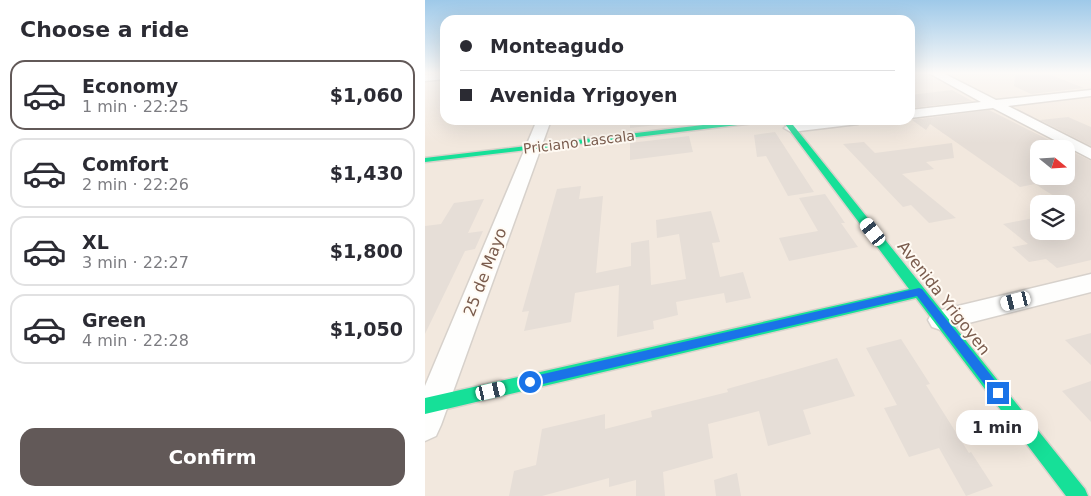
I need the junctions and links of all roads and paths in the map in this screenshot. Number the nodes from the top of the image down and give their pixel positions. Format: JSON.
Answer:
{"nodes":[{"id":1,"x":979,"y":96,"type":"edge"},
{"id":2,"x":1063,"y":96,"type":"edge"},
{"id":3,"x":994,"y":104,"type":"junction"},
{"id":4,"x":915,"y":113,"type":"edge"},
{"id":5,"x":542,"y":125,"type":"edge"},
{"id":6,"x":721,"y":125,"type":"edge"},
{"id":7,"x":789,"y":125,"type":"edge"},
{"id":8,"x":534,"y":147,"type":"junction"},
{"id":9,"x":1091,"y":154,"type":"edge"},
{"id":10,"x":425,"y":160,"type":"edge"},
{"id":11,"x":1091,"y":283,"type":"edge"},
{"id":12,"x":919,"y":292,"type":"junction"},
{"id":13,"x":941,"y":320,"type":"junction"},
{"id":14,"x":428,"y":412,"type":"edge"},
{"id":15,"x":1078,"y":496,"type":"edge"}],
"edges":[{"from":1,"to":3,"type":"street"},
{"from":2,"to":3,"type":"street"},
{"from":3,"to":4,"type":"street"},
{"from":3,"to":9,"type":"street"},
{"from":5,"to":8,"type":"street","name":"25 de Mayo"},
{"from":6,"to":8,"type":"street","name":"Priciano Lascala"},
{"from":7,"to":12,"type":"street","name":"Avenida Yrigoyen"},
{"from":8,"to":10,"type":"street","name":"Priciano Lascala"},
{"from":8,"to":14,"type":"street","name":"25 de Mayo"},
{"from":11,"to":13,"type":"street"},
{"from":12,"to":13,"type":"street","name":"Avenida Yrigoyen"},
{"from":12,"to":14,"type":"street"},
{"from":13,"to":15,"type":"street","name":"Avenida Yrigoyen"}]}
